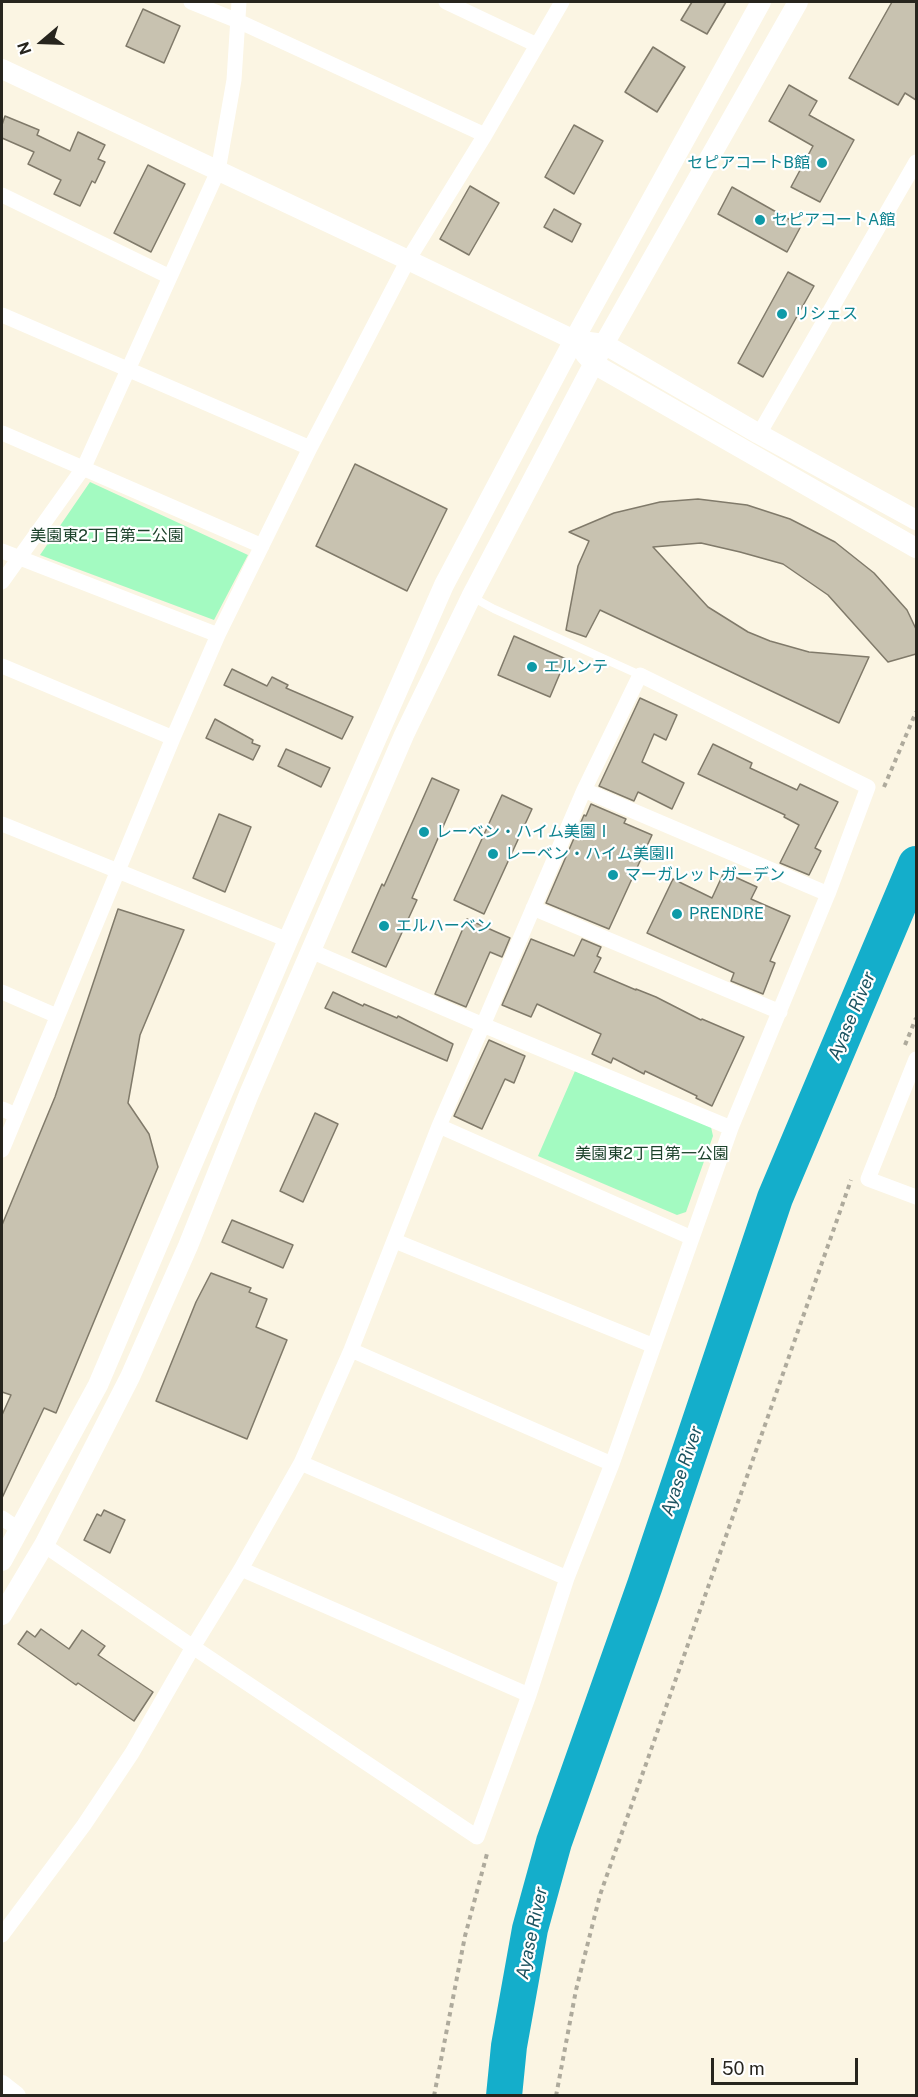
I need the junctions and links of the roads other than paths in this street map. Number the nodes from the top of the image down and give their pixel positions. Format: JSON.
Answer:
{"nodes":[{"id":1,"x":191,"y":2,"type":"edge"},
{"id":2,"x":239,"y":2,"type":"edge"},
{"id":3,"x":446,"y":2,"type":"edge"},
{"id":4,"x":562,"y":2,"type":"edge"},
{"id":5,"x":761,"y":2,"type":"edge"},
{"id":6,"x":798,"y":2,"type":"edge"},
{"id":7,"x":238,"y":21,"type":"junction"},
{"id":8,"x":537,"y":45,"type":"junction"},
{"id":9,"x":2,"y":69,"type":"edge"},
{"id":10,"x":485,"y":135,"type":"junction"},
{"id":11,"x":916,"y":162,"type":"edge"},
{"id":12,"x":218,"y":171,"type":"junction"},
{"id":13,"x":2,"y":195,"type":"edge"},
{"id":14,"x":408,"y":260,"type":"junction"},
{"id":15,"x":170,"y":277,"type":"junction"},
{"id":16,"x":2,"y":315,"type":"edge"},
{"id":17,"x":574,"y":340,"type":"junction"},
{"id":18,"x":604,"y":344,"type":"junction"},
{"id":19,"x":594,"y":364,"type":"junction"},
{"id":20,"x":128,"y":369,"type":"junction"},
{"id":21,"x":2,"y":433,"type":"edge"},
{"id":22,"x":759,"y":434,"type":"junction"},
{"id":23,"x":310,"y":448,"type":"junction"},
{"id":24,"x":84,"y":467,"type":"junction"},
{"id":25,"x":916,"y":520,"type":"edge"},
{"id":26,"x":262,"y":546,"type":"junction"},
{"id":27,"x":916,"y":548,"type":"edge"},
{"id":28,"x":2,"y":551,"type":"edge"},
{"id":29,"x":19,"y":559,"type":"junction"},
{"id":30,"x":2,"y":582,"type":"edge"},
{"id":31,"x":471,"y":597,"type":"junction"},
{"id":32,"x":218,"y":635,"type":"junction"},
{"id":33,"x":2,"y":666,"type":"edge"},
{"id":34,"x":640,"y":675,"type":"junction"},
{"id":35,"x":173,"y":738,"type":"junction"},
{"id":36,"x":584,"y":790,"type":"junction"},
{"id":37,"x":2,"y":824,"type":"edge"},
{"id":38,"x":119,"y":871,"type":"junction"},
{"id":39,"x":828,"y":894,"type":"junction"},
{"id":40,"x":533,"y":908,"type":"junction"},
{"id":41,"x":288,"y":940,"type":"junction"},
{"id":42,"x":311,"y":951,"type":"junction"},
{"id":43,"x":2,"y":992,"type":"edge"},
{"id":44,"x":780,"y":1012,"type":"junction"},
{"id":45,"x":57,"y":1016,"type":"junction"},
{"id":46,"x":483,"y":1025,"type":"junction"},
{"id":47,"x":916,"y":1059,"type":"edge"},
{"id":48,"x":9,"y":1112,"type":"edge"},
{"id":49,"x":439,"y":1126,"type":"junction"},
{"id":50,"x":731,"y":1128,"type":"junction"},
{"id":51,"x":2,"y":1150,"type":"edge"},
{"id":52,"x":916,"y":1197,"type":"edge"},
{"id":53,"x":693,"y":1238,"type":"junction"},
{"id":54,"x":395,"y":1241,"type":"junction"},
{"id":55,"x":654,"y":1346,"type":"junction"},
{"id":56,"x":351,"y":1350,"type":"junction"},
{"id":57,"x":302,"y":1462,"type":"junction"},
{"id":58,"x":612,"y":1464,"type":"junction"},
{"id":59,"x":2,"y":1518,"type":"edge"},
{"id":60,"x":20,"y":1530,"type":"junction"},
{"id":61,"x":44,"y":1545,"type":"junction"},
{"id":62,"x":2,"y":1561,"type":"edge"},
{"id":63,"x":241,"y":1569,"type":"junction"},
{"id":64,"x":567,"y":1578,"type":"junction"},
{"id":65,"x":2,"y":1615,"type":"edge"},
{"id":66,"x":194,"y":1647,"type":"junction"},
{"id":67,"x":529,"y":1695,"type":"junction"},
{"id":68,"x":2,"y":1935,"type":"edge"},
{"id":69,"x":2,"y":2085,"type":"edge"},
{"id":70,"x":16,"y":2096,"type":"edge"}],
"edges":[{"from":1,"to":7,"type":"street"},
{"from":2,"to":7,"type":"street"},
{"from":3,"to":8,"type":"street"},
{"from":4,"to":8,"type":"street"},
{"from":5,"to":17,"type":"street"},
{"from":6,"to":18,"type":"street"},
{"from":7,"to":10,"type":"street"},
{"from":7,"to":12,"type":"street"},
{"from":8,"to":10,"type":"street"},
{"from":9,"to":12,"type":"street"},
{"from":10,"to":14,"type":"street"},
{"from":11,"to":22,"type":"street"},
{"from":12,"to":14,"type":"street"},
{"from":12,"to":15,"type":"street"},
{"from":13,"to":15,"type":"street"},
{"from":14,"to":17,"type":"street"},
{"from":14,"to":23,"type":"street"},
{"from":15,"to":20,"type":"street"},
{"from":16,"to":20,"type":"street"},
{"from":17,"to":18,"type":"street"},
{"from":17,"to":19,"type":"street"},
{"from":17,"to":41,"type":"street"},
{"from":18,"to":19,"type":"street"},
{"from":18,"to":22,"type":"street"},
{"from":19,"to":27,"type":"street"},
{"from":19,"to":31,"type":"street"},
{"from":20,"to":23,"type":"street"},
{"from":20,"to":24,"type":"street"},
{"from":21,"to":24,"type":"street"},
{"from":22,"to":25,"type":"street"},
{"from":23,"to":26,"type":"street"},
{"from":24,"to":26,"type":"street"},
{"from":24,"to":29,"type":"street"},
{"from":26,"to":32,"type":"street"},
{"from":28,"to":29,"type":"street"},
{"from":29,"to":30,"type":"street"},
{"from":29,"to":32,"type":"street"},
{"from":31,"to":34,"type":"lane"},
{"from":31,"to":42,"type":"street"},
{"from":32,"to":35,"type":"street"},
{"from":33,"to":35,"type":"street"},
{"from":34,"to":36,"type":"street"},
{"from":34,"to":39,"type":"street"},
{"from":35,"to":38,"type":"street"},
{"from":36,"to":39,"type":"street"},
{"from":36,"to":40,"type":"street"},
{"from":37,"to":38,"type":"street"},
{"from":38,"to":41,"type":"street"},
{"from":38,"to":45,"type":"street"},
{"from":39,"to":44,"type":"street"},
{"from":40,"to":44,"type":"street"},
{"from":40,"to":46,"type":"street"},
{"from":41,"to":60,"type":"street"},
{"from":42,"to":46,"type":"street"},
{"from":42,"to":61,"type":"street"},
{"from":43,"to":45,"type":"street"},
{"from":44,"to":50,"type":"street"},
{"from":45,"to":48,"type":"street"},
{"from":46,"to":49,"type":"street"},
{"from":46,"to":50,"type":"street"},
{"from":47,"to":52,"type":"street"},
{"from":48,"to":51,"type":"street"},
{"from":49,"to":53,"type":"street"},
{"from":49,"to":54,"type":"street"},
{"from":50,"to":53,"type":"street"},
{"from":53,"to":55,"type":"street"},
{"from":54,"to":55,"type":"street"},
{"from":54,"to":56,"type":"street"},
{"from":55,"to":58,"type":"street"},
{"from":56,"to":57,"type":"street"},
{"from":56,"to":58,"type":"street"},
{"from":57,"to":63,"type":"street"},
{"from":57,"to":64,"type":"street"},
{"from":58,"to":64,"type":"street"},
{"from":59,"to":60,"type":"street"},
{"from":60,"to":62,"type":"street"},
{"from":61,"to":65,"type":"street"},
{"from":61,"to":66,"type":"street"},
{"from":63,"to":66,"type":"street"},
{"from":63,"to":67,"type":"street"},
{"from":64,"to":67,"type":"street"},
{"from":66,"to":67,"type":"street"},
{"from":66,"to":68,"type":"street"},
{"from":69,"to":70,"type":"street"}]}
